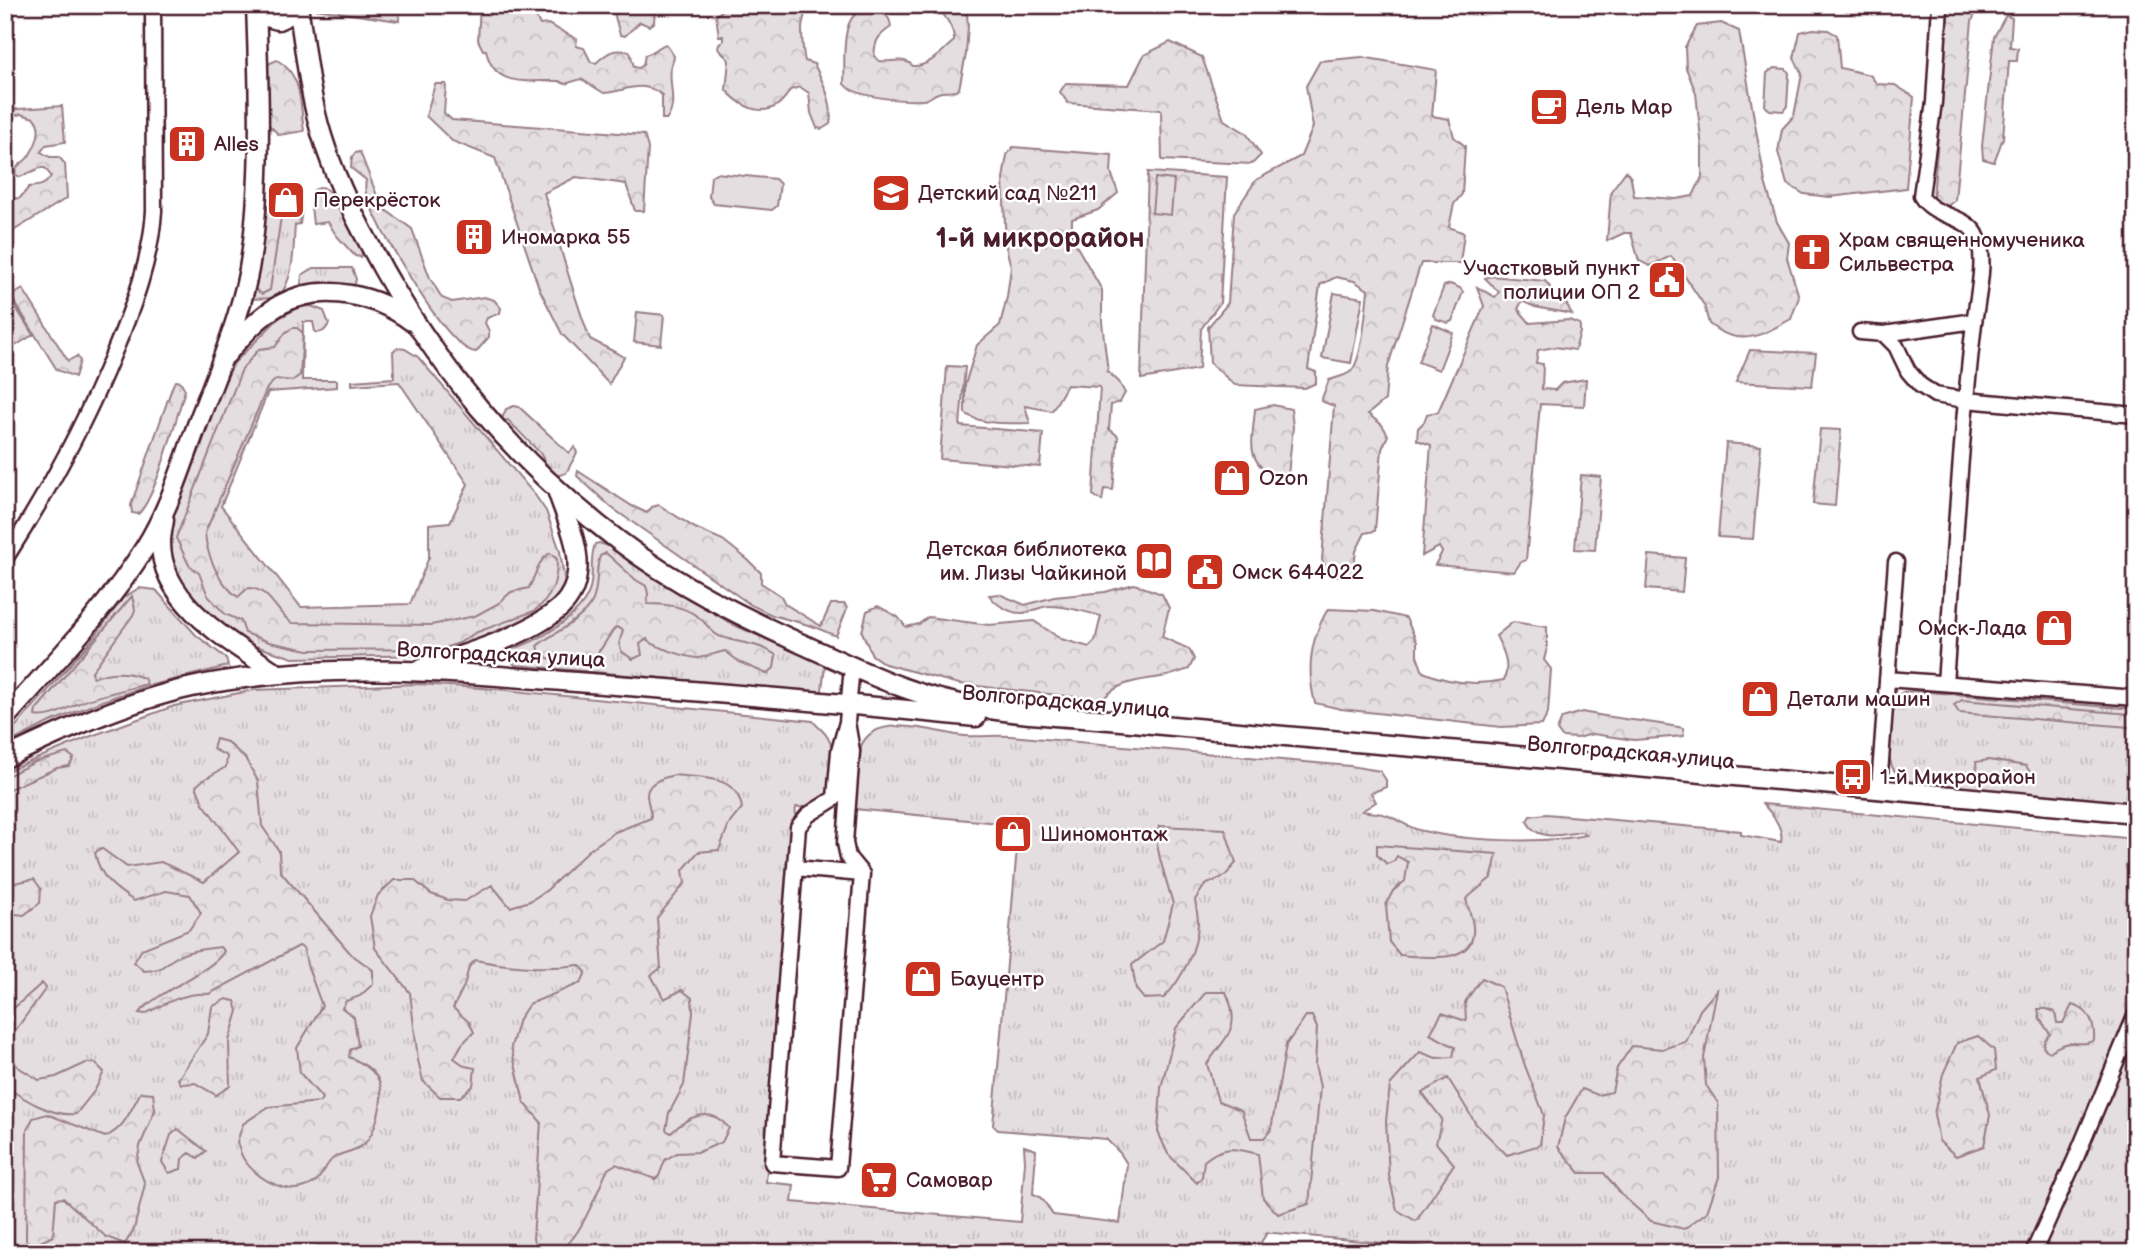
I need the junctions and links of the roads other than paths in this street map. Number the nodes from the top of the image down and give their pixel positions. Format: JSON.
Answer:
{"nodes":[{"id":1,"x":153,"y":5,"type":"edge"},
{"id":2,"x":257,"y":5,"type":"edge"},
{"id":3,"x":298,"y":5,"type":"edge"},
{"id":4,"x":1940,"y":5,"type":"edge"},
{"id":5,"x":1974,"y":321,"type":"junction"},
{"id":6,"x":416,"y":325,"type":"junction"},
{"id":7,"x":1860,"y":332,"type":"dead end"},
{"id":8,"x":1884,"y":334,"type":"junction"},
{"id":9,"x":220,"y":362,"type":"junction"},
{"id":10,"x":1965,"y":400,"type":"junction"},
{"id":11,"x":2136,"y":415,"type":"edge"},
{"id":12,"x":557,"y":490,"type":"junction"},
{"id":13,"x":164,"y":513,"type":"junction"},
{"id":14,"x":5,"y":559,"type":"edge"},
{"id":15,"x":1896,"y":562,"type":"dead end"},
{"id":16,"x":852,"y":666,"type":"junction"},
{"id":17,"x":413,"y":671,"type":"junction"},
{"id":18,"x":278,"y":674,"type":"junction"},
{"id":19,"x":1887,"y":679,"type":"junction"},
{"id":20,"x":1945,"y":683,"type":"junction"},
{"id":21,"x":2136,"y":698,"type":"edge"},
{"id":22,"x":848,"y":713,"type":"junction"},
{"id":23,"x":5,"y":718,"type":"edge"},
{"id":24,"x":5,"y":758,"type":"edge"},
{"id":25,"x":1879,"y":788,"type":"junction"},
{"id":26,"x":2136,"y":813,"type":"edge"},
{"id":27,"x":2136,"y":824,"type":"edge"},
{"id":28,"x":795,"y":868,"type":"junction"},
{"id":29,"x":862,"y":874,"type":"junction"},
{"id":30,"x":2136,"y":1014,"type":"edge"},
{"id":31,"x":2033,"y":1253,"type":"edge"}],
"edges":[{"from":1,"to":14,"type":"street"},
{"from":2,"to":3,"type":"main road"},
{"from":2,"to":9,"type":"main road"},
{"from":3,"to":6,"type":"main road","name":"Волгоградская улица"},
{"from":4,"to":5,"type":"street"},
{"from":5,"to":8,"type":"street"},
{"from":5,"to":10,"type":"street"},
{"from":6,"to":9,"type":"main road"},
{"from":6,"to":12,"type":"main road","name":"Волгоградская улица"},
{"from":7,"to":8,"type":"street"},
{"from":8,"to":10,"type":"street"},
{"from":9,"to":13,"type":"main road"},
{"from":10,"to":11,"type":"street"},
{"from":10,"to":20,"type":"street"},
{"from":12,"to":16,"type":"main road","name":"Волгоградская улица"},
{"from":12,"to":17,"type":"main road"},
{"from":13,"to":18,"type":"main road"},
{"from":13,"to":23,"type":"main road"},
{"from":15,"to":19,"type":"street"},
{"from":16,"to":22,"type":"street"},
{"from":16,"to":25,"type":"main road","name":"Волгоградская улица"},
{"from":17,"to":18,"type":"main road","name":"Волгоградская улица"},
{"from":17,"to":22,"type":"main road","name":"Волгоградская улица"},
{"from":18,"to":24,"type":"main road","name":"Волгоградская улица"},
{"from":19,"to":20,"type":"street"},
{"from":19,"to":25,"type":"street"},
{"from":20,"to":21,"type":"street"},
{"from":22,"to":27,"type":"main road","name":"Волгоградская улица"},
{"from":22,"to":28,"type":"street"},
{"from":22,"to":29,"type":"street"},
{"from":25,"to":26,"type":"main road","name":"Волгоградская улица"},
{"from":28,"to":29,"type":"street"},
{"from":28,"to":29,"type":"street"},
{"from":30,"to":31,"type":"street"}]}
